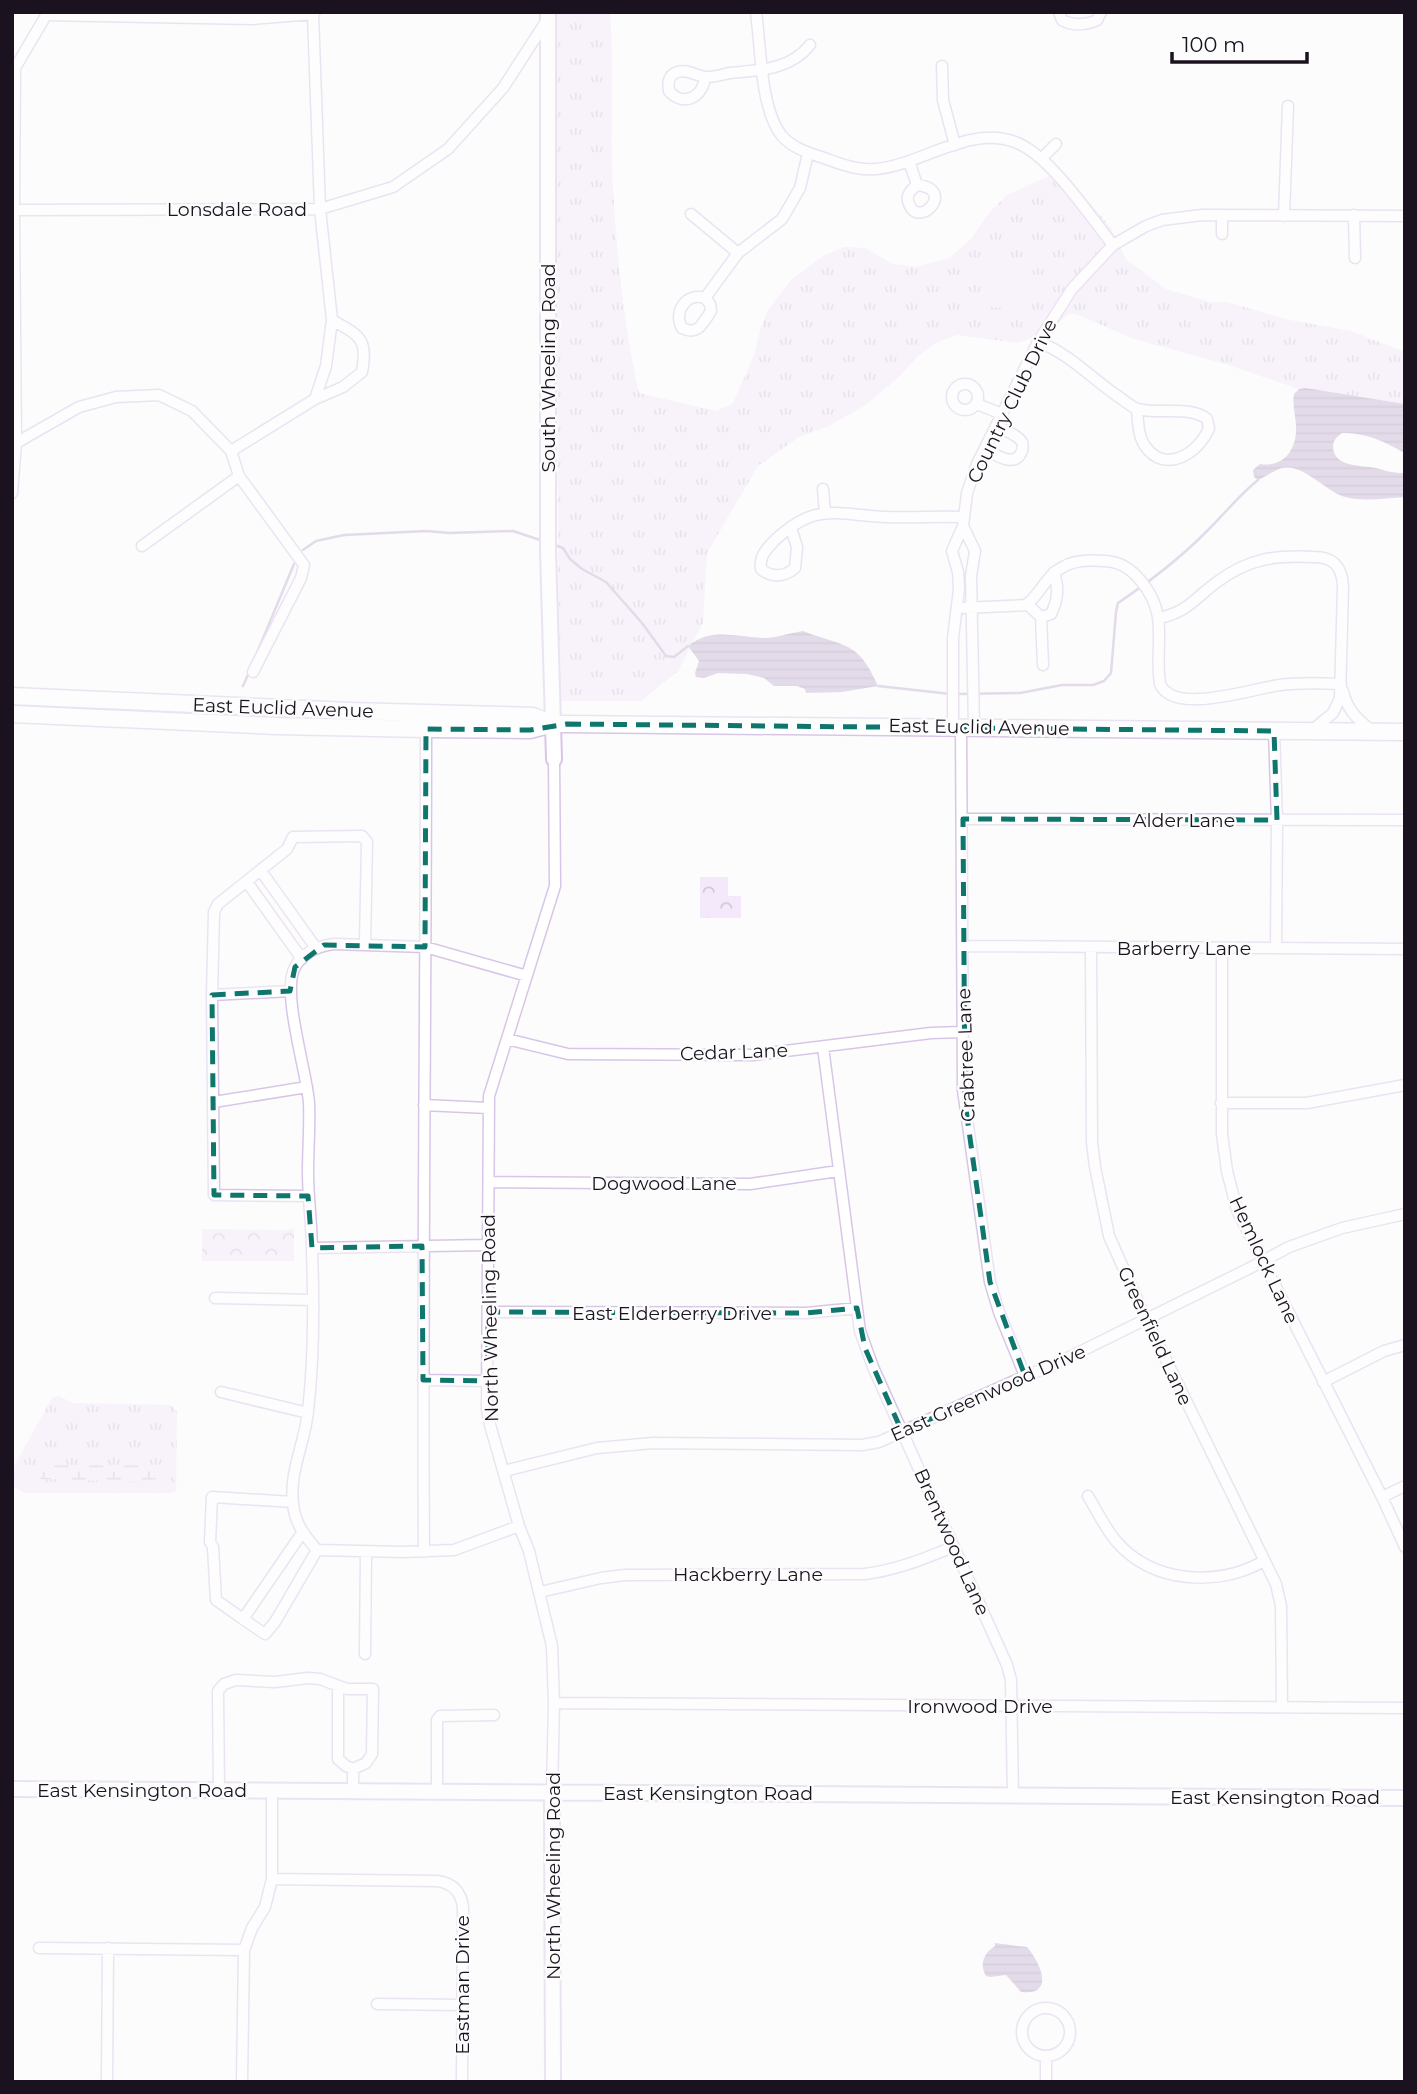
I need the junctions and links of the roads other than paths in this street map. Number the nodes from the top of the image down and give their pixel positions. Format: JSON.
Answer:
{"nodes":[{"id":1,"x":756,"y":12,"type":"edge"},
{"id":2,"x":1059,"y":12,"type":"edge"},
{"id":3,"x":1101,"y":12,"type":"edge"},
{"id":4,"x":314,"y":13,"type":"edge"},
{"id":5,"x":47,"y":14,"type":"edge"},
{"id":6,"x":548,"y":15,"type":"edge"},
{"id":7,"x":810,"y":45,"type":"dead end"},
{"id":8,"x":14,"y":65,"type":"edge"},
{"id":9,"x":942,"y":66,"type":"dead end"},
{"id":10,"x":763,"y":70,"type":"junction"},
{"id":11,"x":705,"y":78,"type":"dead end"},
{"id":12,"x":1288,"y":106,"type":"dead end"},
{"id":13,"x":1056,"y":144,"type":"dead end"},
{"id":14,"x":955,"y":145,"type":"junction"},
{"id":15,"x":808,"y":153,"type":"junction"},
{"id":16,"x":1042,"y":158,"type":"junction"},
{"id":17,"x":909,"y":161,"type":"junction"},
{"id":18,"x":917,"y":185,"type":"dead end"},
{"id":19,"x":320,"y":209,"type":"junction"},
{"id":20,"x":14,"y":210,"type":"edge"},
{"id":21,"x":691,"y":214,"type":"dead end"},
{"id":22,"x":1222,"y":215,"type":"junction"},
{"id":23,"x":1354,"y":215,"type":"junction"},
{"id":24,"x":1284,"y":216,"type":"junction"},
{"id":25,"x":1405,"y":216,"type":"edge"},
{"id":26,"x":1222,"y":234,"type":"dead end"},
{"id":27,"x":1113,"y":245,"type":"junction"},
{"id":28,"x":738,"y":253,"type":"junction"},
{"id":29,"x":1355,"y":258,"type":"dead end"},
{"id":30,"x":705,"y":298,"type":"dead end"},
{"id":31,"x":332,"y":320,"type":"junction"},
{"id":32,"x":1038,"y":342,"type":"junction"},
{"id":33,"x":315,"y":399,"type":"junction"},
{"id":34,"x":977,"y":404,"type":"dead end"},
{"id":35,"x":1137,"y":409,"type":"junction"},
{"id":36,"x":1002,"y":414,"type":"junction"},
{"id":37,"x":997,"y":426,"type":"junction"},
{"id":38,"x":16,"y":443,"type":"junction"},
{"id":39,"x":985,"y":449,"type":"junction"},
{"id":40,"x":231,"y":451,"type":"junction"},
{"id":41,"x":12,"y":476,"type":"edge"},
{"id":42,"x":239,"y":477,"type":"junction"},
{"id":43,"x":823,"y":489,"type":"dead end"},
{"id":44,"x":12,"y":493,"type":"edge"},
{"id":45,"x":825,"y":512,"type":"junction"},
{"id":46,"x":963,"y":522,"type":"junction"},
{"id":47,"x":791,"y":528,"type":"junction"},
{"id":48,"x":142,"y":546,"type":"dead end"},
{"id":49,"x":1054,"y":572,"type":"junction"},
{"id":50,"x":1027,"y":604,"type":"junction"},
{"id":51,"x":968,"y":608,"type":"junction"},
{"id":52,"x":1041,"y":618,"type":"junction"},
{"id":53,"x":1159,"y":618,"type":"junction"},
{"id":54,"x":1043,"y":665,"type":"dead end"},
{"id":55,"x":253,"y":672,"type":"dead end"},
{"id":56,"x":1341,"y":684,"type":"junction"},
{"id":57,"x":12,"y":696,"type":"edge"},
{"id":58,"x":12,"y":715,"type":"edge"},
{"id":59,"x":553,"y":724,"type":"junction"},
{"id":60,"x":963,"y":726,"type":"junction"},
{"id":61,"x":426,"y":729,"type":"junction"},
{"id":62,"x":1274,"y":731,"type":"junction"},
{"id":63,"x":1310,"y":731,"type":"junction"},
{"id":64,"x":1372,"y":732,"type":"junction"},
{"id":65,"x":1405,"y":732,"type":"edge"},
{"id":66,"x":554,"y":759,"type":"joint"},
{"id":67,"x":962,"y":819,"type":"junction"},
{"id":68,"x":1277,"y":820,"type":"junction"},
{"id":69,"x":1405,"y":820,"type":"edge"},
{"id":70,"x":261,"y":871,"type":"junction"},
{"id":71,"x":247,"y":882,"type":"junction"},
{"id":72,"x":365,"y":944,"type":"junction"},
{"id":73,"x":963,"y":946,"type":"junction"},
{"id":74,"x":425,"y":947,"type":"junction"},
{"id":75,"x":316,"y":948,"type":"junction"},
{"id":76,"x":1091,"y":948,"type":"junction"},
{"id":77,"x":1276,"y":948,"type":"junction"},
{"id":78,"x":1222,"y":949,"type":"junction"},
{"id":79,"x":1405,"y":949,"type":"edge"},
{"id":80,"x":302,"y":959,"type":"junction"},
{"id":81,"x":527,"y":976,"type":"junction"},
{"id":82,"x":291,"y":991,"type":"junction"},
{"id":83,"x":212,"y":995,"type":"junction"},
{"id":84,"x":962,"y":1032,"type":"junction"},
{"id":85,"x":507,"y":1039,"type":"junction"},
{"id":86,"x":823,"y":1047,"type":"junction"},
{"id":87,"x":1405,"y":1085,"type":"edge"},
{"id":88,"x":307,"y":1087,"type":"junction"},
{"id":89,"x":214,"y":1102,"type":"junction"},
{"id":90,"x":1221,"y":1103,"type":"junction"},
{"id":91,"x":424,"y":1105,"type":"junction"},
{"id":92,"x":488,"y":1108,"type":"junction"},
{"id":93,"x":838,"y":1171,"type":"junction"},
{"id":94,"x":489,"y":1182,"type":"junction"},
{"id":95,"x":308,"y":1196,"type":"junction"},
{"id":96,"x":1405,"y":1213,"type":"edge"},
{"id":97,"x":487,"y":1245,"type":"junction"},
{"id":98,"x":422,"y":1246,"type":"junction"},
{"id":99,"x":312,"y":1248,"type":"junction"},
{"id":100,"x":1262,"y":1261,"type":"junction"},
{"id":101,"x":215,"y":1298,"type":"dead end"},
{"id":102,"x":313,"y":1300,"type":"junction"},
{"id":103,"x":857,"y":1308,"type":"junction"},
{"id":104,"x":488,"y":1312,"type":"junction"},
{"id":105,"x":1146,"y":1319,"type":"junction"},
{"id":106,"x":1405,"y":1345,"type":"edge"},
{"id":107,"x":1025,"y":1376,"type":"junction"},
{"id":108,"x":423,"y":1380,"type":"junction"},
{"id":109,"x":488,"y":1381,"type":"junction"},
{"id":110,"x":1323,"y":1381,"type":"junction"},
{"id":111,"x":221,"y":1392,"type":"dead end"},
{"id":112,"x":308,"y":1413,"type":"junction"},
{"id":113,"x":902,"y":1432,"type":"junction"},
{"id":114,"x":504,"y":1471,"type":"junction"},
{"id":115,"x":1405,"y":1486,"type":"edge"},
{"id":116,"x":1088,"y":1496,"type":"dead end"},
{"id":117,"x":1382,"y":1497,"type":"junction"},
{"id":118,"x":293,"y":1502,"type":"junction"},
{"id":119,"x":520,"y":1525,"type":"junction"},
{"id":120,"x":302,"y":1533,"type":"junction"},
{"id":121,"x":953,"y":1546,"type":"junction"},
{"id":122,"x":1405,"y":1547,"type":"edge"},
{"id":123,"x":317,"y":1550,"type":"junction"},
{"id":124,"x":366,"y":1552,"type":"junction"},
{"id":125,"x":424,"y":1552,"type":"junction"},
{"id":126,"x":1265,"y":1561,"type":"junction"},
{"id":127,"x":540,"y":1591,"type":"junction"},
{"id":128,"x":243,"y":1619,"type":"junction"},
{"id":129,"x":365,"y":1654,"type":"dead end"},
{"id":130,"x":338,"y":1687,"type":"junction"},
{"id":131,"x":554,"y":1703,"type":"junction"},
{"id":132,"x":1011,"y":1706,"type":"junction"},
{"id":133,"x":1282,"y":1707,"type":"junction"},
{"id":134,"x":1405,"y":1707,"type":"edge"},
{"id":135,"x":494,"y":1715,"type":"dead end"},
{"id":136,"x":353,"y":1769,"type":"junction"},
{"id":137,"x":12,"y":1789,"type":"edge"},
{"id":138,"x":219,"y":1791,"type":"junction"},
{"id":139,"x":272,"y":1791,"type":"junction"},
{"id":140,"x":353,"y":1792,"type":"junction"},
{"id":141,"x":552,"y":1792,"type":"junction"},
{"id":142,"x":437,"y":1793,"type":"junction"},
{"id":143,"x":1013,"y":1795,"type":"junction"},
{"id":144,"x":1405,"y":1798,"type":"edge"},
{"id":145,"x":272,"y":1879,"type":"junction"},
{"id":146,"x":39,"y":1948,"type":"dead end"},
{"id":147,"x":108,"y":1948,"type":"junction"},
{"id":148,"x":244,"y":1950,"type":"junction"},
{"id":149,"x":377,"y":2004,"type":"dead end"},
{"id":150,"x":462,"y":2005,"type":"junction"},
{"id":151,"x":1046,"y":2056,"type":"junction"},
{"id":152,"x":107,"y":2082,"type":"edge"},
{"id":153,"x":242,"y":2082,"type":"edge"},
{"id":154,"x":462,"y":2082,"type":"edge"},
{"id":155,"x":553,"y":2082,"type":"edge"},
{"id":156,"x":1046,"y":2082,"type":"edge"}],
"edges":[{"from":1,"to":10,"type":"street"},
{"from":2,"to":3,"type":"street"},
{"from":4,"to":5,"type":"street"},
{"from":4,"to":19,"type":"street"},
{"from":5,"to":8,"type":"street"},
{"from":6,"to":19,"type":"street","name":"Lonsdale Road"},
{"from":6,"to":59,"type":"main road","name":"South Wheeling Road"},
{"from":7,"to":10,"type":"street"},
{"from":8,"to":20,"type":"street"},
{"from":9,"to":14,"type":"street"},
{"from":10,"to":11,"type":"street"},
{"from":10,"to":15,"type":"street"},
{"from":12,"to":24,"type":"street"},
{"from":13,"to":16,"type":"street"},
{"from":14,"to":16,"type":"street"},
{"from":14,"to":17,"type":"street"},
{"from":15,"to":17,"type":"street"},
{"from":15,"to":28,"type":"street"},
{"from":16,"to":27,"type":"street"},
{"from":17,"to":18,"type":"street"},
{"from":19,"to":20,"type":"street","name":"Lonsdale Road"},
{"from":19,"to":31,"type":"street"},
{"from":20,"to":38,"type":"street"},
{"from":21,"to":28,"type":"street"},
{"from":22,"to":24,"type":"street","name":"Country Club Drive"},
{"from":22,"to":26,"type":"street"},
{"from":22,"to":27,"type":"street","name":"Country Club Drive"},
{"from":23,"to":24,"type":"street","name":"Country Club Drive"},
{"from":23,"to":25,"type":"street","name":"Country Club Drive"},
{"from":23,"to":29,"type":"street"},
{"from":27,"to":32,"type":"street","name":"Country Club Drive"},
{"from":28,"to":30,"type":"street"},
{"from":31,"to":33,"type":"street"},
{"from":31,"to":33,"type":"street"},
{"from":32,"to":35,"type":"street"},
{"from":32,"to":36,"type":"street","name":"Country Club Drive"},
{"from":33,"to":40,"type":"street"},
{"from":34,"to":36,"type":"street"},
{"from":35,"to":35,"type":"street"},
{"from":36,"to":37,"type":"street","name":"Country Club Drive"},
{"from":37,"to":39,"type":"street","name":"Country Club Drive"},
{"from":37,"to":39,"type":"street"},
{"from":38,"to":40,"type":"street"},
{"from":38,"to":41,"type":"street"},
{"from":39,"to":46,"type":"street","name":"Country Club Drive"},
{"from":40,"to":42,"type":"street"},
{"from":41,"to":44,"type":"street"},
{"from":42,"to":48,"type":"street"},
{"from":42,"to":55,"type":"street"},
{"from":43,"to":45,"type":"street"},
{"from":45,"to":46,"type":"street"},
{"from":45,"to":47,"type":"street"},
{"from":46,"to":51,"type":"street","name":"Country Club Drive"},
{"from":46,"to":60,"type":"street","name":"Country Club Drive"},
{"from":47,"to":47,"type":"street"},
{"from":49,"to":50,"type":"street"},
{"from":49,"to":52,"type":"street"},
{"from":49,"to":53,"type":"street"},
{"from":50,"to":51,"type":"street"},
{"from":50,"to":52,"type":"street"},
{"from":51,"to":60,"type":"street","name":"Country Club Drive"},
{"from":52,"to":54,"type":"street"},
{"from":53,"to":56,"type":"street"},
{"from":53,"to":56,"type":"street"},
{"from":56,"to":63,"type":"street"},
{"from":56,"to":64,"type":"street"},
{"from":57,"to":59,"type":"main road","name":"East Euclid Avenue"},
{"from":58,"to":61,"type":"main road","name":"East Euclid Avenue"},
{"from":59,"to":60,"type":"main road","name":"East Euclid Avenue"},
{"from":59,"to":61,"type":"main road","name":"East Euclid Avenue"},
{"from":59,"to":66,"type":"main road","name":"North Wheeling Road"},
{"from":60,"to":62,"type":"main road","name":"East Euclid Avenue"},
{"from":60,"to":67,"type":"street","name":"Crabtree Lane"},
{"from":61,"to":74,"type":"street"},
{"from":62,"to":63,"type":"main road","name":"East Euclid Avenue"},
{"from":62,"to":68,"type":"street"},
{"from":63,"to":64,"type":"main road","name":"East Euclid Avenue"},
{"from":64,"to":65,"type":"main road","name":"East Euclid Avenue"},
{"from":66,"to":81,"type":"street","name":"North Wheeling Road"},
{"from":67,"to":68,"type":"street","name":"Alder Lane"},
{"from":67,"to":73,"type":"street","name":"Crabtree Lane"},
{"from":68,"to":69,"type":"street","name":"Alder Lane"},
{"from":68,"to":77,"type":"street"},
{"from":70,"to":71,"type":"street"},
{"from":70,"to":72,"type":"street"},
{"from":70,"to":75,"type":"street"},
{"from":71,"to":80,"type":"street"},
{"from":71,"to":83,"type":"street"},
{"from":72,"to":74,"type":"street"},
{"from":72,"to":75,"type":"street"},
{"from":73,"to":76,"type":"street","name":"Barberry Lane"},
{"from":73,"to":84,"type":"street","name":"Crabtree Lane"},
{"from":74,"to":81,"type":"street"},
{"from":74,"to":91,"type":"street"},
{"from":75,"to":80,"type":"street"},
{"from":76,"to":78,"type":"street","name":"Barberry Lane"},
{"from":76,"to":105,"type":"street","name":"Greenfield Lane"},
{"from":77,"to":78,"type":"street","name":"Barberry Lane"},
{"from":77,"to":79,"type":"street","name":"Barberry Lane"},
{"from":78,"to":90,"type":"street","name":"Hemlock Lane"},
{"from":80,"to":82,"type":"street"},
{"from":81,"to":85,"type":"street","name":"North Wheeling Road"},
{"from":82,"to":83,"type":"street"},
{"from":82,"to":88,"type":"street"},
{"from":83,"to":89,"type":"street"},
{"from":84,"to":86,"type":"street","name":"Cedar Lane"},
{"from":84,"to":107,"type":"street","name":"Crabtree Lane"},
{"from":85,"to":86,"type":"street","name":"Cedar Lane"},
{"from":85,"to":92,"type":"street","name":"North Wheeling Road"},
{"from":86,"to":93,"type":"street","name":"Brentwood Lane"},
{"from":87,"to":90,"type":"street"},
{"from":88,"to":89,"type":"street"},
{"from":88,"to":95,"type":"street"},
{"from":89,"to":95,"type":"street"},
{"from":90,"to":100,"type":"street","name":"Hemlock Lane"},
{"from":91,"to":92,"type":"street"},
{"from":91,"to":98,"type":"street"},
{"from":92,"to":94,"type":"street","name":"North Wheeling Road"},
{"from":93,"to":94,"type":"street","name":"Dogwood Lane"},
{"from":93,"to":103,"type":"street","name":"Brentwood Lane"},
{"from":94,"to":97,"type":"street","name":"North Wheeling Road"},
{"from":95,"to":99,"type":"street"},
{"from":96,"to":100,"type":"street","name":"East Greenwood Drive"},
{"from":97,"to":98,"type":"street"},
{"from":97,"to":104,"type":"street","name":"North Wheeling Road"},
{"from":98,"to":99,"type":"street"},
{"from":98,"to":108,"type":"street"},
{"from":99,"to":102,"type":"street"},
{"from":100,"to":105,"type":"street","name":"East Greenwood Drive"},
{"from":100,"to":110,"type":"street","name":"Hemlock Lane"},
{"from":101,"to":102,"type":"street"},
{"from":102,"to":112,"type":"street"},
{"from":103,"to":104,"type":"street","name":"East Elderberry Drive"},
{"from":103,"to":113,"type":"street","name":"Brentwood Lane"},
{"from":104,"to":109,"type":"street","name":"North Wheeling Road"},
{"from":105,"to":107,"type":"street","name":"East Greenwood Drive"},
{"from":105,"to":126,"type":"street","name":"Greenfield Lane"},
{"from":106,"to":110,"type":"street"},
{"from":107,"to":113,"type":"street","name":"East Greenwood Drive"},
{"from":108,"to":109,"type":"street"},
{"from":108,"to":125,"type":"street"},
{"from":109,"to":114,"type":"street","name":"North Wheeling Road"},
{"from":110,"to":117,"type":"street","name":"Hemlock Lane"},
{"from":111,"to":112,"type":"street"},
{"from":112,"to":118,"type":"street"},
{"from":113,"to":114,"type":"street","name":"East Greenwood Drive"},
{"from":113,"to":121,"type":"street","name":"Brentwood Lane"},
{"from":114,"to":119,"type":"street","name":"North Wheeling Road"},
{"from":115,"to":117,"type":"street"},
{"from":116,"to":126,"type":"street"},
{"from":117,"to":122,"type":"street","name":"Hemlock Lane"},
{"from":118,"to":120,"type":"street"},
{"from":118,"to":128,"type":"street"},
{"from":119,"to":125,"type":"street"},
{"from":119,"to":127,"type":"street","name":"North Wheeling Road"},
{"from":120,"to":123,"type":"street"},
{"from":120,"to":128,"type":"street"},
{"from":121,"to":127,"type":"street","name":"Hackberry Lane"},
{"from":121,"to":132,"type":"street","name":"Brentwood Lane"},
{"from":123,"to":124,"type":"street"},
{"from":123,"to":128,"type":"street"},
{"from":124,"to":125,"type":"street"},
{"from":124,"to":129,"type":"street"},
{"from":126,"to":133,"type":"street","name":"Greenfield Lane"},
{"from":127,"to":131,"type":"street","name":"North Wheeling Road"},
{"from":130,"to":136,"type":"street"},
{"from":130,"to":136,"type":"street"},
{"from":130,"to":138,"type":"street"},
{"from":131,"to":132,"type":"street","name":"Ironwood Drive"},
{"from":131,"to":141,"type":"street","name":"North Wheeling Road"},
{"from":132,"to":133,"type":"street","name":"Ironwood Drive"},
{"from":132,"to":143,"type":"street","name":"Brentwood Lane"},
{"from":133,"to":134,"type":"street","name":"Ironwood Drive"},
{"from":135,"to":142,"type":"street"},
{"from":136,"to":140,"type":"street"},
{"from":137,"to":138,"type":"main road","name":"East Kensington Road"},
{"from":138,"to":139,"type":"main road","name":"East Kensington Road"},
{"from":139,"to":140,"type":"main road","name":"East Kensington Road"},
{"from":139,"to":145,"type":"street"},
{"from":140,"to":142,"type":"main road","name":"East Kensington Road"},
{"from":141,"to":142,"type":"main road","name":"East Kensington Road"},
{"from":141,"to":143,"type":"main road","name":"East Kensington Road"},
{"from":141,"to":155,"type":"main road","name":"North Wheeling Road"},
{"from":143,"to":144,"type":"main road","name":"East Kensington Road"},
{"from":145,"to":148,"type":"street"},
{"from":145,"to":150,"type":"street","name":"Eastman Drive"},
{"from":146,"to":147,"type":"street"},
{"from":147,"to":148,"type":"street"},
{"from":147,"to":152,"type":"street"},
{"from":148,"to":153,"type":"street"},
{"from":149,"to":150,"type":"street"},
{"from":150,"to":154,"type":"street","name":"Eastman Drive"},
{"from":151,"to":151,"type":"street"},
{"from":151,"to":156,"type":"street"}]}
